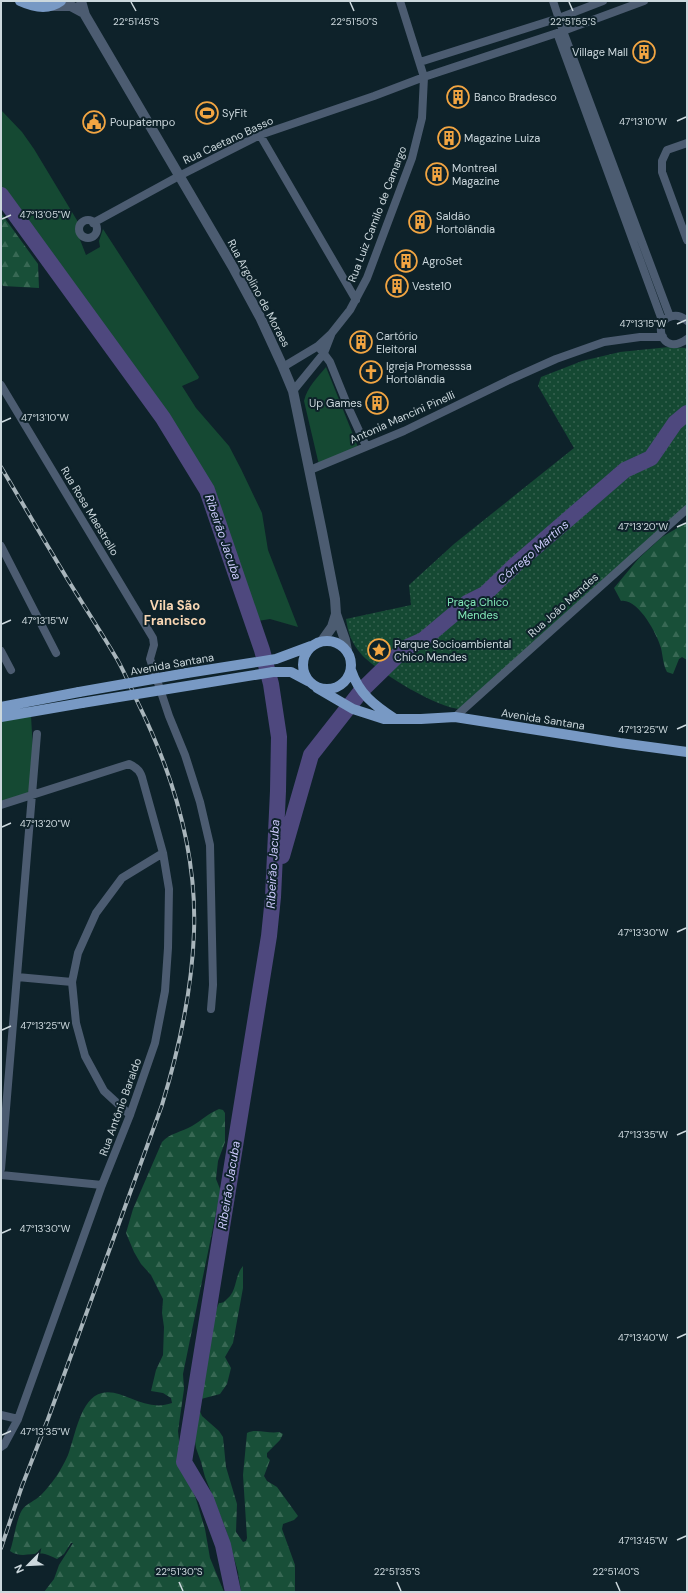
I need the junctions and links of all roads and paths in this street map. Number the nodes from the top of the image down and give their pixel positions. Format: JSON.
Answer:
{"nodes":[{"id":1,"x":20,"y":1,"type":"edge"},
{"id":2,"x":62,"y":1,"type":"edge"},
{"id":3,"x":81,"y":1,"type":"edge"},
{"id":4,"x":400,"y":1,"type":"edge"},
{"id":5,"x":553,"y":1,"type":"edge"},
{"id":6,"x":603,"y":1,"type":"edge"},
{"id":7,"x":644,"y":1,"type":"edge"},
{"id":8,"x":47,"y":7,"type":"junction"},
{"id":9,"x":84,"y":13,"type":"junction"},
{"id":10,"x":559,"y":18,"type":"junction"},
{"id":11,"x":560,"y":32,"type":"junction"},
{"id":12,"x":420,"y":62,"type":"junction"},
{"id":13,"x":424,"y":77,"type":"junction"},
{"id":14,"x":260,"y":135,"type":"junction"},
{"id":15,"x":687,"y":143,"type":"edge"},
{"id":16,"x":180,"y":176,"type":"junction"},
{"id":17,"x":93,"y":222,"type":"dead end"},
{"id":18,"x":687,"y":240,"type":"edge"},
{"id":19,"x":356,"y":300,"type":"junction"},
{"id":20,"x":670,"y":317,"type":"junction"},
{"id":21,"x":687,"y":322,"type":"edge"},
{"id":22,"x":663,"y":323,"type":"junction"},
{"id":23,"x":331,"y":334,"type":"junction"},
{"id":24,"x":662,"y":337,"type":"junction"},
{"id":25,"x":687,"y":339,"type":"edge"},
{"id":26,"x":318,"y":346,"type":"junction"},
{"id":27,"x":324,"y":353,"type":"junction"},
{"id":28,"x":283,"y":367,"type":"junction"},
{"id":29,"x":1,"y":385,"type":"edge"},
{"id":30,"x":293,"y":391,"type":"junction"},
{"id":31,"x":366,"y":446,"type":"junction"},
{"id":32,"x":310,"y":470,"type":"junction"},
{"id":33,"x":687,"y":509,"type":"edge"},
{"id":34,"x":1,"y":546,"type":"edge"},
{"id":35,"x":336,"y":614,"type":"junction"},
{"id":36,"x":318,"y":643,"type":"junction"},
{"id":37,"x":1,"y":651,"type":"edge"},
{"id":38,"x":347,"y":652,"type":"junction"},
{"id":39,"x":56,"y":653,"type":"dead end"},
{"id":40,"x":12,"y":670,"type":"dead end"},
{"id":41,"x":351,"y":670,"type":"junction"},
{"id":42,"x":309,"y":682,"type":"junction"},
{"id":43,"x":317,"y":688,"type":"junction"},
{"id":44,"x":1,"y":706,"type":"edge"},
{"id":45,"x":1,"y":717,"type":"edge"},
{"id":46,"x":455,"y":717,"type":"junction"},
{"id":47,"x":395,"y":719,"type":"junction"},
{"id":48,"x":37,"y":734,"type":"dead end"},
{"id":49,"x":687,"y":752,"type":"edge"},
{"id":50,"x":32,"y":795,"type":"junction"},
{"id":51,"x":1,"y":805,"type":"edge"},
{"id":52,"x":163,"y":853,"type":"junction"},
{"id":53,"x":17,"y":977,"type":"junction"},
{"id":54,"x":72,"y":982,"type":"junction"},
{"id":55,"x":211,"y":1009,"type":"dead end"},
{"id":56,"x":130,"y":1116,"type":"junction"},
{"id":57,"x":1,"y":1169,"type":"edge"},
{"id":58,"x":1,"y":1175,"type":"edge"},
{"id":59,"x":102,"y":1185,"type":"junction"},
{"id":60,"x":1,"y":1415,"type":"edge"},
{"id":61,"x":18,"y":1419,"type":"junction"},
{"id":62,"x":1,"y":1447,"type":"edge"}],
"edges":[{"from":1,"to":8,"type":"main road"},
{"from":2,"to":8,"type":"main road"},
{"from":3,"to":9,"type":"street","name":"Rua Argolino de Moraes"},
{"from":4,"to":12,"type":"street","name":"Rua Luiz Camilo de Camargo"},
{"from":5,"to":10,"type":"street"},
{"from":6,"to":10,"type":"street"},
{"from":7,"to":11,"type":"street","name":"Rua Caetano Basso"},
{"from":8,"to":9,"type":"street"},
{"from":9,"to":16,"type":"street","name":"Rua Argolino de Moraes"},
{"from":10,"to":11,"type":"street"},
{"from":10,"to":12,"type":"street"},
{"from":11,"to":13,"type":"street","name":"Rua Caetano Basso"},
{"from":11,"to":20,"type":"street"},
{"from":11,"to":22,"type":"street"},
{"from":12,"to":13,"type":"street","name":"Rua Luiz Camilo de Camargo"},
{"from":13,"to":14,"type":"street","name":"Rua Caetano Basso"},
{"from":13,"to":19,"type":"street","name":"Rua Luiz Camilo de Camargo"},
{"from":14,"to":16,"type":"street","name":"Rua Caetano Basso"},
{"from":14,"to":19,"type":"street"},
{"from":15,"to":18,"type":"street"},
{"from":16,"to":17,"type":"street","name":"Rua Caetano Basso"},
{"from":16,"to":28,"type":"street","name":"Rua Argolino de Moraes"},
{"from":19,"to":23,"type":"street","name":"Rua Luiz Camilo de Camargo"},
{"from":20,"to":21,"type":"street"},
{"from":20,"to":22,"type":"street"},
{"from":22,"to":24,"type":"street"},
{"from":23,"to":26,"type":"street","name":"Rua Luiz Camilo de Camargo"},
{"from":23,"to":27,"type":"street","name":"Rua Luiz Camilo de Camargo"},
{"from":24,"to":25,"type":"street","name":"Antonia Mancini Pinelli"},
{"from":24,"to":31,"type":"street","name":"Antonia Mancini Pinelli"},
{"from":26,"to":27,"type":"street"},
{"from":26,"to":28,"type":"street","name":"Rua Luiz Camilo de Camargo"},
{"from":27,"to":30,"type":"street","name":"Rua Luiz Camilo de Camargo"},
{"from":27,"to":31,"type":"street"},
{"from":28,"to":30,"type":"street","name":"Rua Argolino de Moraes"},
{"from":29,"to":55,"type":"street","name":"Rua Rosa Maestrello"},
{"from":30,"to":32,"type":"street","name":"Rua Argolino de Moraes"},
{"from":31,"to":32,"type":"street","name":"Antonia Mancini Pinelli"},
{"from":32,"to":35,"type":"street","name":"Rua Argolino de Moraes"},
{"from":33,"to":46,"type":"street","name":"Rua João Mendes"},
{"from":34,"to":39,"type":"street"},
{"from":35,"to":36,"type":"street","name":"Rua Argolino de Moraes"},
{"from":35,"to":38,"type":"street","name":"Rua Argolino de Moraes"},
{"from":36,"to":38,"type":"main road"},
{"from":36,"to":42,"type":"main road"},
{"from":36,"to":44,"type":"main road","name":"Avenida Santana","bridge":true},
{"from":37,"to":40,"type":"street"},
{"from":38,"to":41,"type":"main road"},
{"from":41,"to":43,"type":"main road"},
{"from":41,"to":47,"type":"main road"},
{"from":42,"to":43,"type":"main road","name":"Avenida Santana"},
{"from":42,"to":45,"type":"main road","name":"Avenida Santana","bridge":true},
{"from":43,"to":47,"type":"main road","name":"Avenida Santana"},
{"from":46,"to":47,"type":"main road","name":"Avenida Santana"},
{"from":46,"to":49,"type":"main road","name":"Avenida Santana"},
{"from":48,"to":50,"type":"street"},
{"from":50,"to":51,"type":"street"},
{"from":50,"to":52,"type":"street","name":"Rua Antônio Baraldo"},
{"from":50,"to":53,"type":"street"},
{"from":52,"to":54,"type":"street"},
{"from":52,"to":56,"type":"street","name":"Rua Antônio Baraldo"},
{"from":53,"to":54,"type":"street"},
{"from":53,"to":57,"type":"street"},
{"from":54,"to":56,"type":"street"},
{"from":56,"to":59,"type":"street","name":"Rua Antônio Baraldo"},
{"from":58,"to":59,"type":"street"},
{"from":59,"to":61,"type":"street","name":"Rua Antônio Baraldo"},
{"from":60,"to":61,"type":"street"},
{"from":61,"to":62,"type":"street","name":"Rua Antônio Baraldo"}]}
